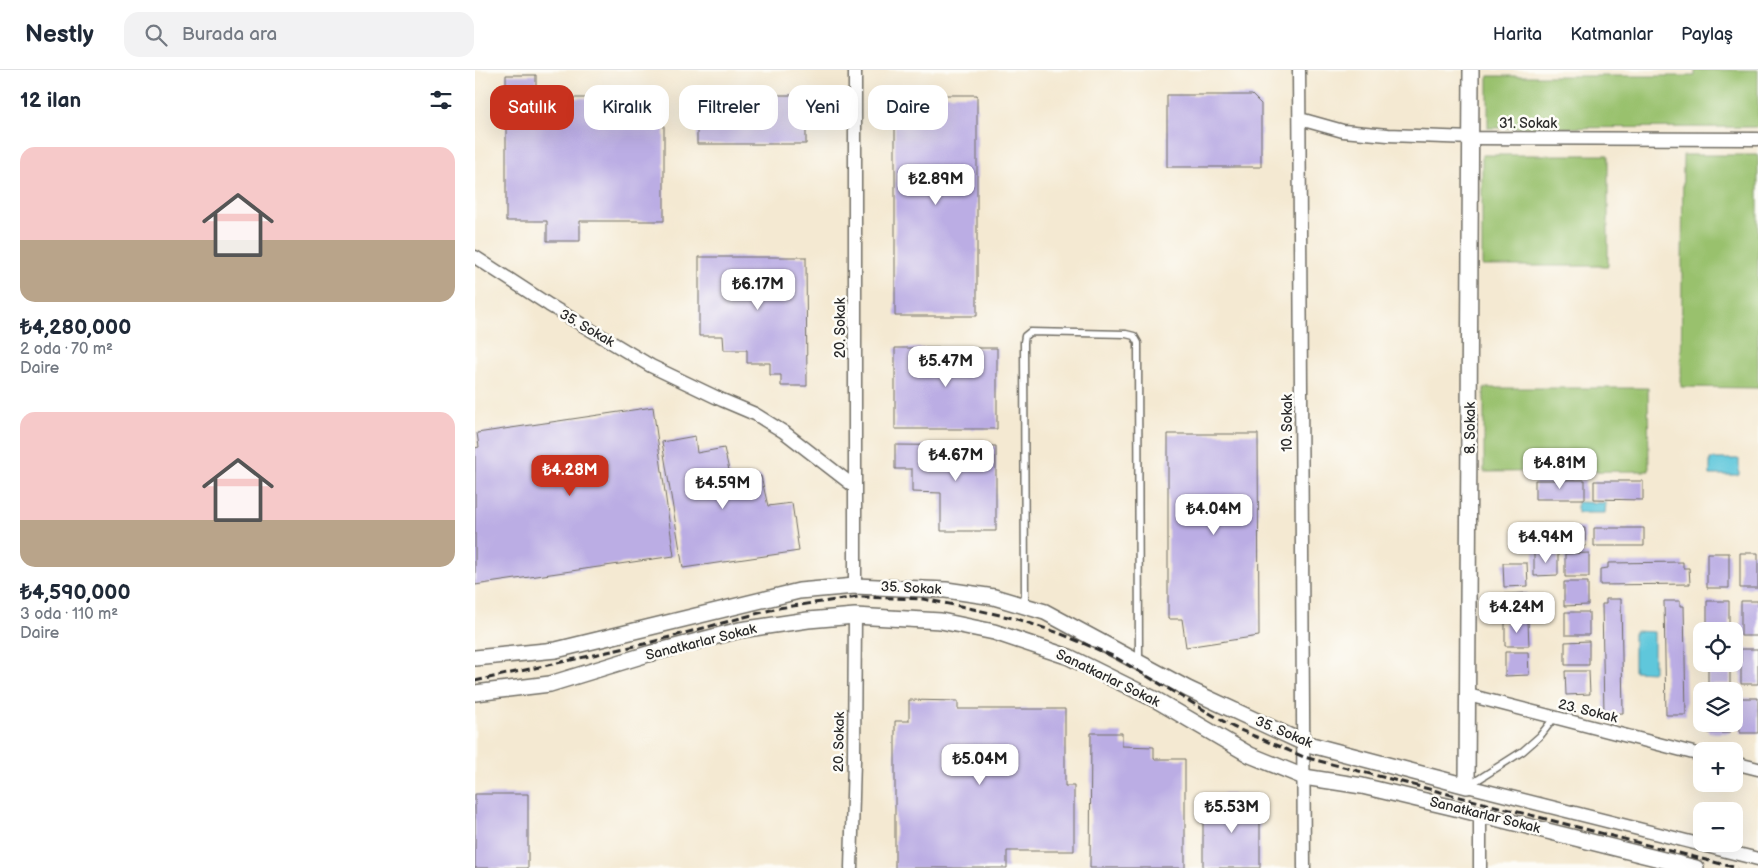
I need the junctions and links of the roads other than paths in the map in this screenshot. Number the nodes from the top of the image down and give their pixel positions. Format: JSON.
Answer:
{"nodes":[{"id":1,"x":855,"y":70,"type":"edge"},
{"id":2,"x":1299,"y":70,"type":"edge"},
{"id":3,"x":1471,"y":70,"type":"edge"},
{"id":4,"x":1300,"y":119,"type":"junction"},
{"id":5,"x":1472,"y":138,"type":"junction"},
{"id":6,"x":1758,"y":139,"type":"edge"},
{"id":7,"x":475,"y":257,"type":"edge"},
{"id":8,"x":855,"y":487,"type":"junction"},
{"id":9,"x":855,"y":586,"type":"junction"},
{"id":10,"x":1025,"y":606,"type":"junction"},
{"id":11,"x":855,"y":616,"type":"junction"},
{"id":12,"x":475,"y":658,"type":"edge"},
{"id":13,"x":1139,"y":662,"type":"junction"},
{"id":14,"x":475,"y":693,"type":"edge"},
{"id":15,"x":1468,"y":695,"type":"junction"},
{"id":16,"x":1554,"y":718,"type":"junction"},
{"id":17,"x":1304,"y":743,"type":"junction"},
{"id":18,"x":1693,"y":753,"type":"edge"},
{"id":19,"x":1743,"y":765,"type":"edge"},
{"id":20,"x":1758,"y":769,"type":"edge"},
{"id":21,"x":1304,"y":776,"type":"junction"},
{"id":22,"x":1467,"y":786,"type":"junction"},
{"id":23,"x":1481,"y":814,"type":"junction"},
{"id":24,"x":1758,"y":859,"type":"edge"},
{"id":25,"x":851,"y":868,"type":"edge"},
{"id":26,"x":1304,"y":868,"type":"edge"},
{"id":27,"x":1480,"y":868,"type":"edge"},
{"id":28,"x":1696,"y":868,"type":"edge"}],
"edges":[{"from":1,"to":8,"type":"street","name":"20. Sokak"},
{"from":2,"to":4,"type":"street","name":"10. Sokak"},
{"from":3,"to":5,"type":"street","name":"8. Sokak"},
{"from":4,"to":5,"type":"street","name":"31. Sokak"},
{"from":4,"to":17,"type":"street","name":"10. Sokak"},
{"from":5,"to":6,"type":"street","name":"31. Sokak"},
{"from":5,"to":15,"type":"street","name":"8. Sokak"},
{"from":7,"to":8,"type":"street","name":"35. Sokak"},
{"from":8,"to":9,"type":"street","name":"20. Sokak"},
{"from":9,"to":10,"type":"street","name":"35. Sokak"},
{"from":9,"to":12,"type":"street","name":"35. Sokak"},
{"from":10,"to":13,"type":"street","name":"35. Sokak"},
{"from":10,"to":13,"type":"lane"},
{"from":11,"to":14,"type":"street","name":"Sanatkarlar Sokak"},
{"from":11,"to":21,"type":"street","name":"Sanatkarlar Sokak"},
{"from":11,"to":25,"type":"street","name":"20. Sokak"},
{"from":13,"to":17,"type":"street","name":"35. Sokak"},
{"from":15,"to":16,"type":"street","name":"23. Sokak"},
{"from":15,"to":22,"type":"street","name":"8. Sokak"},
{"from":16,"to":18,"type":"street","name":"23. Sokak"},
{"from":16,"to":22,"type":"lane"},
{"from":17,"to":21,"type":"street","name":"10. Sokak"},
{"from":17,"to":22,"type":"street","name":"35. Sokak"},
{"from":19,"to":20,"type":"street"},
{"from":21,"to":23,"type":"street","name":"Sanatkarlar Sokak"},
{"from":21,"to":26,"type":"street","name":"10. Sokak"},
{"from":22,"to":24,"type":"street","name":"35. Sokak"},
{"from":23,"to":27,"type":"street"},
{"from":23,"to":28,"type":"street","name":"Sanatkarlar Sokak"}]}
